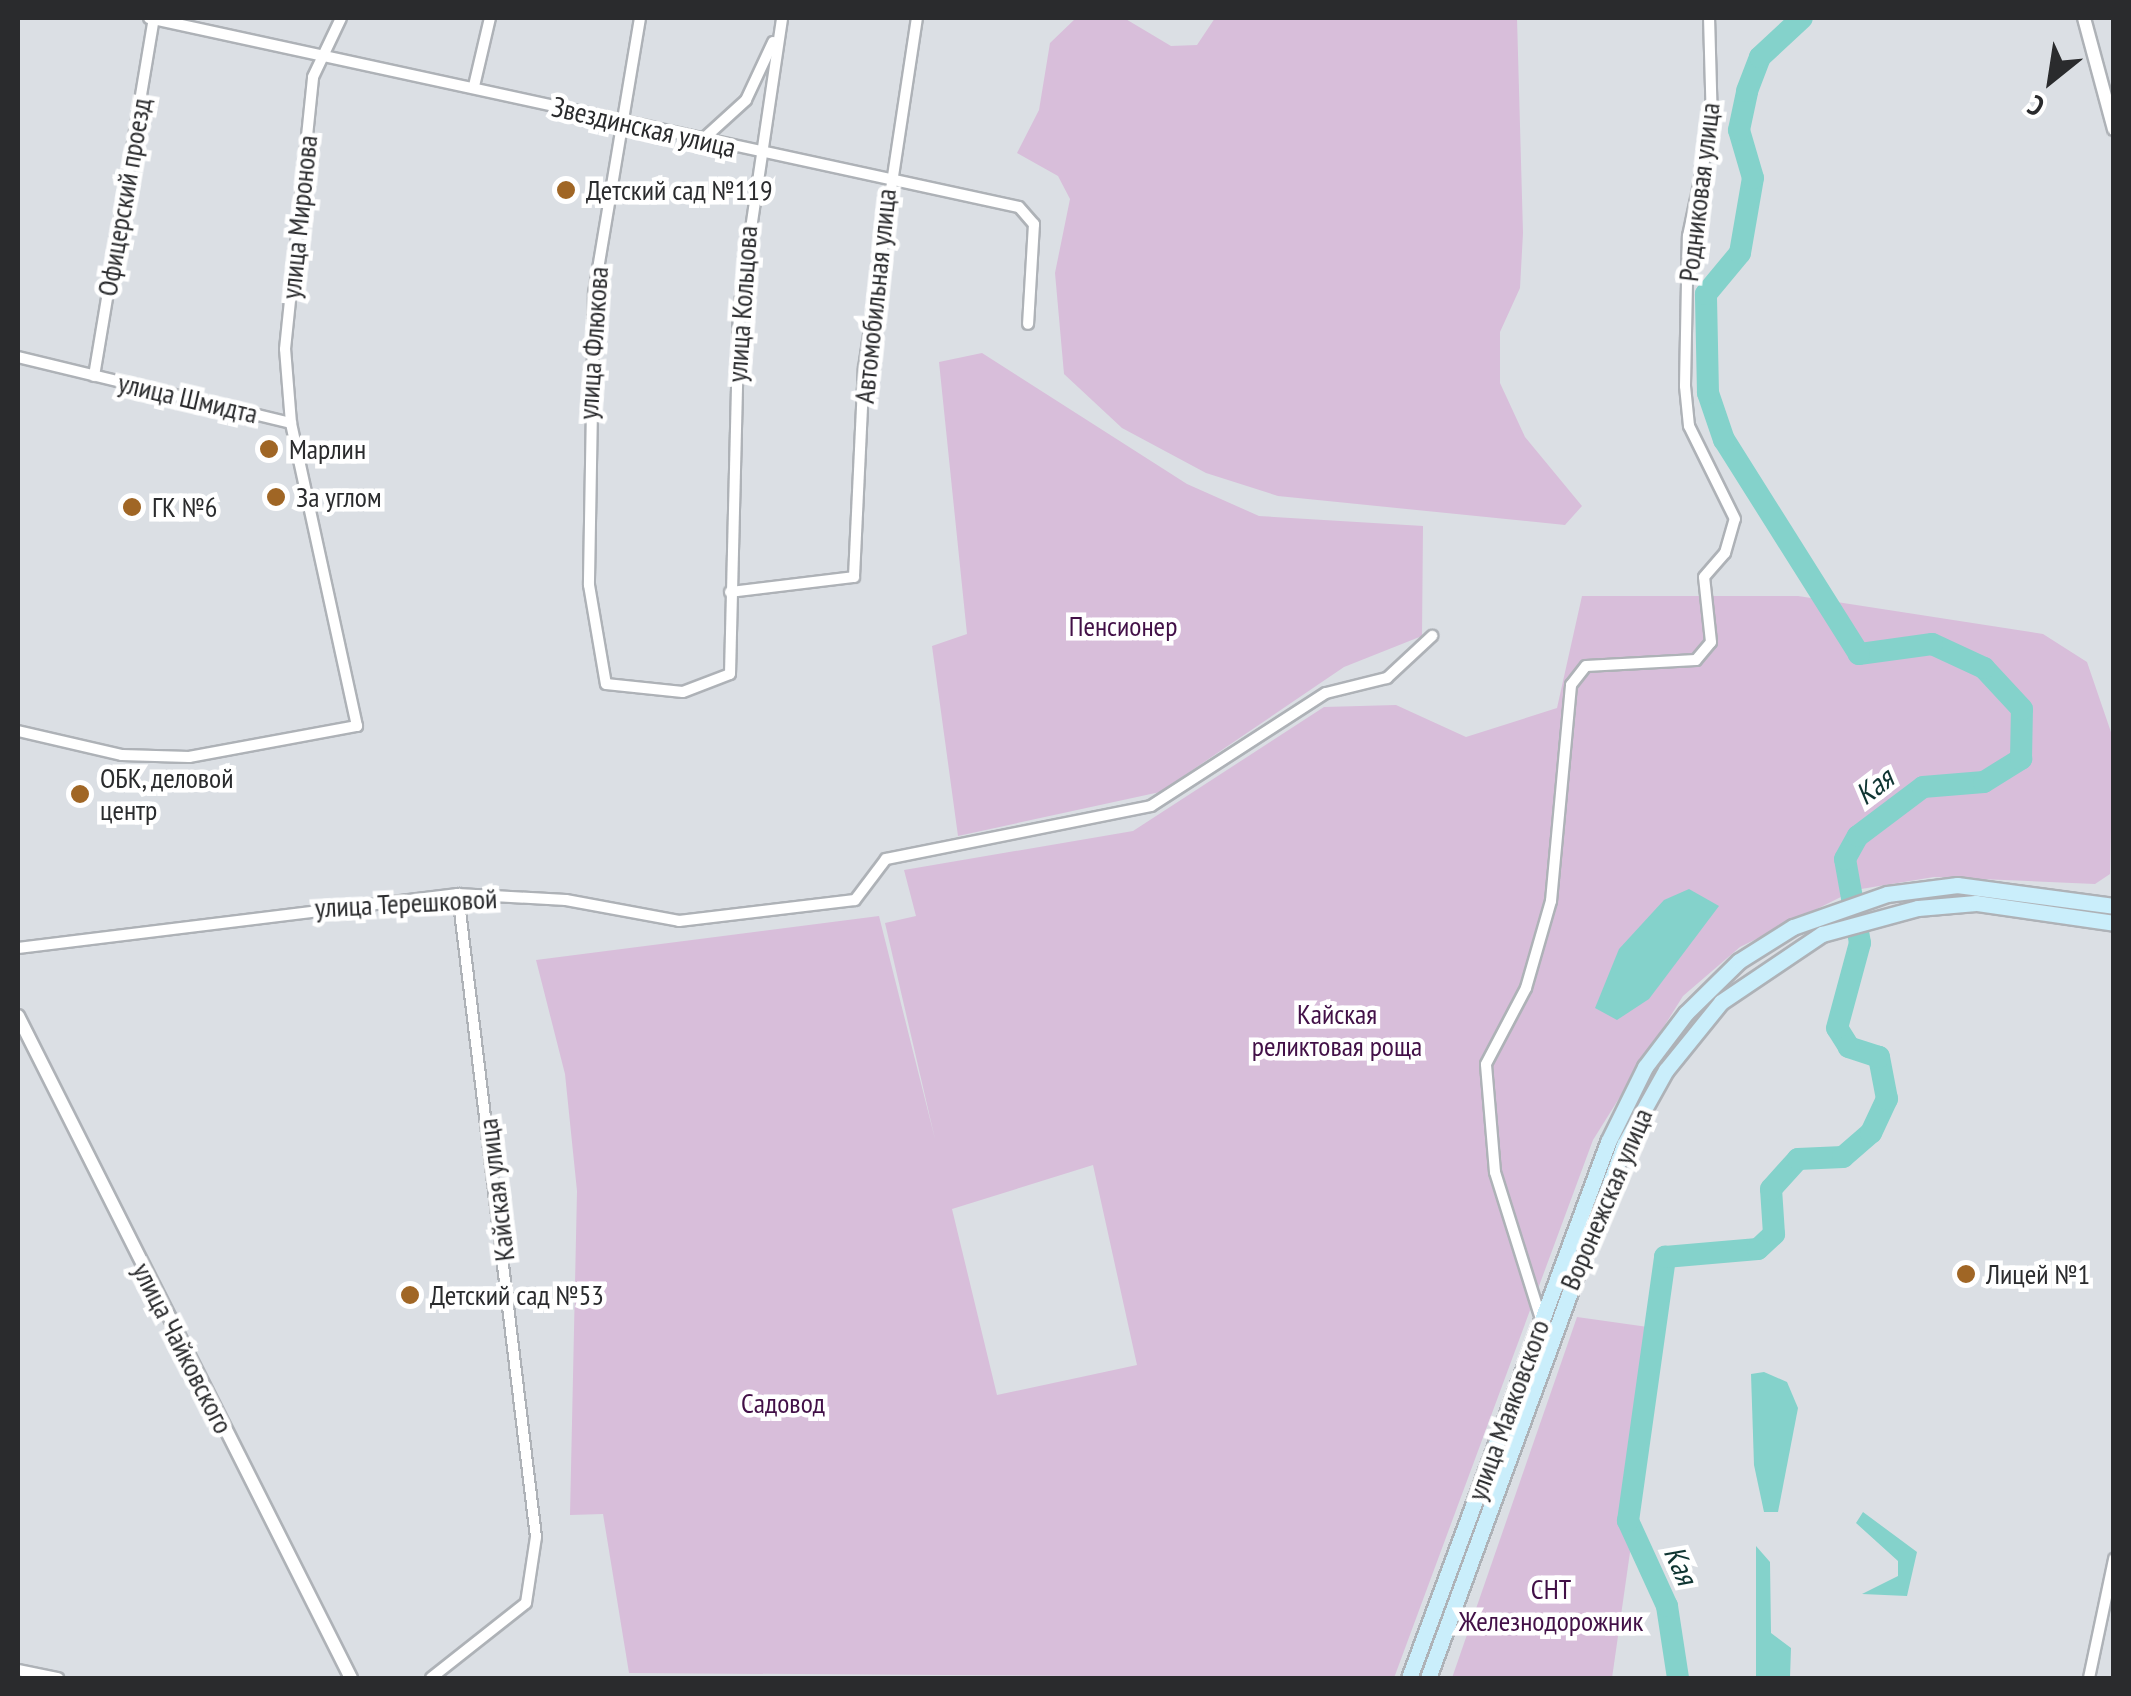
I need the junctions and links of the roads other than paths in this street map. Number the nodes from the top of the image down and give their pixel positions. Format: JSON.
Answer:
{"nodes":[{"id":1,"x":152,"y":18,"type":"edge"},
{"id":2,"x":340,"y":18,"type":"edge"},
{"id":3,"x":490,"y":18,"type":"edge"},
{"id":4,"x":640,"y":18,"type":"edge"},
{"id":5,"x":782,"y":18,"type":"edge"},
{"id":6,"x":917,"y":18,"type":"edge"},
{"id":7,"x":1709,"y":18,"type":"edge"},
{"id":8,"x":2084,"y":18,"type":"edge"},
{"id":9,"x":322,"y":53,"type":"junction"},
{"id":10,"x":474,"y":86,"type":"junction"},
{"id":11,"x":619,"y":122,"type":"junction"},
{"id":12,"x":2114,"y":129,"type":"edge"},
{"id":13,"x":701,"y":141,"type":"junction"},
{"id":14,"x":756,"y":154,"type":"junction"},
{"id":15,"x":886,"y":184,"type":"junction"},
{"id":16,"x":1028,"y":324,"type":"dead end"},
{"id":17,"x":18,"y":358,"type":"edge"},
{"id":18,"x":94,"y":376,"type":"junction"},
{"id":19,"x":291,"y":423,"type":"junction"},
{"id":20,"x":730,"y":592,"type":"junction"},
{"id":21,"x":1432,"y":636,"type":"dead end"},
{"id":22,"x":597,"y":671,"type":"joint"},
{"id":23,"x":18,"y":732,"type":"edge"},
{"id":24,"x":458,"y":894,"type":"junction"},
{"id":25,"x":2114,"y":906,"type":"edge"},
{"id":26,"x":2114,"y":923,"type":"edge"},
{"id":27,"x":18,"y":948,"type":"edge"},
{"id":28,"x":19,"y":1022,"type":"edge"},
{"id":29,"x":1608,"y":1142,"type":"joint"},
{"id":30,"x":1563,"y":1303,"type":"joint"},
{"id":31,"x":1542,"y":1320,"type":"junction"},
{"id":32,"x":2114,"y":1559,"type":"edge"},
{"id":33,"x":18,"y":1670,"type":"edge"},
{"id":34,"x":58,"y":1678,"type":"edge"},
{"id":35,"x":351,"y":1678,"type":"edge"},
{"id":36,"x":431,"y":1678,"type":"edge"},
{"id":37,"x":1409,"y":1678,"type":"edge"},
{"id":38,"x":1428,"y":1678,"type":"edge"},
{"id":39,"x":2089,"y":1678,"type":"edge"}],
"edges":[{"from":1,"to":9,"type":"street","name":"Звездинская улица"},
{"from":1,"to":18,"type":"street","name":"Офицерский проезд"},
{"from":2,"to":9,"type":"street","name":"улица Миронова"},
{"from":3,"to":10,"type":"street"},
{"from":4,"to":11,"type":"street","name":"улица Флюкова"},
{"from":5,"to":13,"type":"street","name":"улица Кольцова"},
{"from":5,"to":14,"type":"street","name":"улица Кольцова"},
{"from":6,"to":15,"type":"street","name":"Автомобильная улица"},
{"from":7,"to":31,"type":"street","name":"Родниковая улица"},
{"from":8,"to":12,"type":"street"},
{"from":9,"to":10,"type":"street","name":"Звездинская улица"},
{"from":9,"to":19,"type":"street","name":"улица Миронова"},
{"from":10,"to":11,"type":"street","name":"Звездинская улица"},
{"from":11,"to":13,"type":"street","name":"Звездинская улица"},
{"from":11,"to":22,"type":"street","name":"улица Флюкова"},
{"from":13,"to":14,"type":"street","name":"Звездинская улица"},
{"from":14,"to":15,"type":"street","name":"Звездинская улица"},
{"from":14,"to":20,"type":"street","name":"улица Кольцова"},
{"from":15,"to":16,"type":"street","name":"Звездинская улица"},
{"from":15,"to":20,"type":"street","name":"Автомобильная улица"},
{"from":17,"to":18,"type":"street","name":"улица Шмидта"},
{"from":18,"to":19,"type":"street","name":"улица Шмидта"},
{"from":19,"to":23,"type":"street","name":"улица Шмидта"},
{"from":20,"to":22,"type":"street","name":"улица Кольцова"},
{"from":21,"to":24,"type":"street","name":"улица Терешковой"},
{"from":24,"to":27,"type":"street","name":"улица Терешковой"},
{"from":24,"to":36,"type":"street","name":"Кайская улица"},
{"from":25,"to":29,"type":"main road","name":"Воронежская улица"},
{"from":26,"to":30,"type":"main road","name":"Воронежская улица"},
{"from":28,"to":35,"type":"street","name":"улица Чайковского"},
{"from":29,"to":31,"type":"main road","name":"улица Маяковского"},
{"from":30,"to":38,"type":"main road","name":"улица Маяковского"},
{"from":31,"to":37,"type":"main road","name":"улица Маяковского"},
{"from":32,"to":39,"type":"street"},
{"from":33,"to":34,"type":"street"}]}
